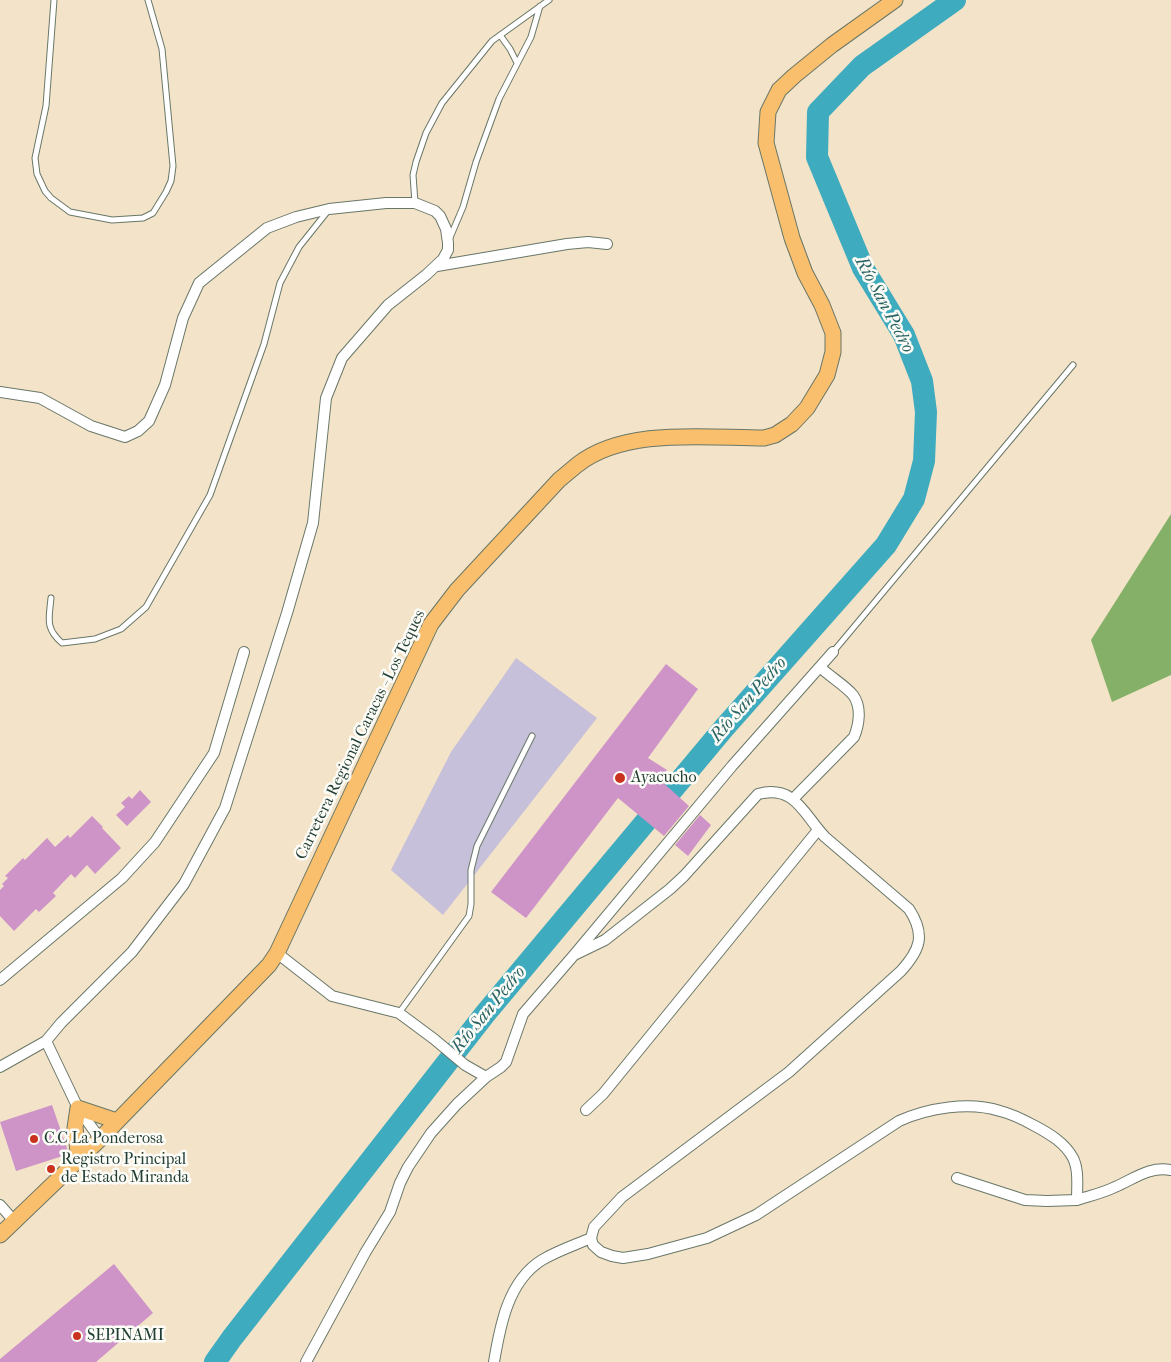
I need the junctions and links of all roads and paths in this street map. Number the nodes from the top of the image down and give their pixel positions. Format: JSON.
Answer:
{"nodes":[{"id":1,"x":54,"y":0,"type":"edge"},
{"id":2,"x":148,"y":0,"type":"edge"},
{"id":3,"x":549,"y":0,"type":"edge"},
{"id":4,"x":895,"y":0,"type":"edge"},
{"id":5,"x":540,"y":6,"type":"junction"},
{"id":6,"x":500,"y":35,"type":"junction"},
{"id":7,"x":517,"y":63,"type":"junction"},
{"id":8,"x":415,"y":203,"type":"junction"},
{"id":9,"x":329,"y":209,"type":"junction"},
{"id":10,"x":448,"y":243,"type":"junction"},
{"id":11,"x":607,"y":244,"type":"dead end"},
{"id":12,"x":437,"y":266,"type":"junction"},
{"id":13,"x":1073,"y":365,"type":"dead end"},
{"id":14,"x":0,"y":392,"type":"edge"},
{"id":15,"x":51,"y":598,"type":"dead end"},
{"id":16,"x":244,"y":652,"type":"dead end"},
{"id":17,"x":833,"y":652,"type":"joint"},
{"id":18,"x":820,"y":668,"type":"junction"},
{"id":19,"x":532,"y":736,"type":"dead end"},
{"id":20,"x":793,"y":799,"type":"junction"},
{"id":21,"x":818,"y":830,"type":"junction"},
{"id":22,"x":277,"y":953,"type":"junction"},
{"id":23,"x":574,"y":955,"type":"junction"},
{"id":24,"x":0,"y":980,"type":"edge"},
{"id":25,"x":399,"y":1013,"type":"junction"},
{"id":26,"x":46,"y":1041,"type":"junction"},
{"id":27,"x":0,"y":1066,"type":"edge"},
{"id":28,"x":486,"y":1077,"type":"junction"},
{"id":29,"x":78,"y":1108,"type":"junction"},
{"id":30,"x":586,"y":1110,"type":"dead end"},
{"id":31,"x":117,"y":1121,"type":"junction"},
{"id":32,"x":100,"y":1139,"type":"junction"},
{"id":33,"x":79,"y":1159,"type":"junction"},
{"id":34,"x":1171,"y":1170,"type":"edge"},
{"id":35,"x":957,"y":1178,"type":"dead end"},
{"id":36,"x":1077,"y":1200,"type":"junction"},
{"id":37,"x":0,"y":1205,"type":"edge"},
{"id":38,"x":14,"y":1222,"type":"junction"},
{"id":39,"x":0,"y":1235,"type":"edge"},
{"id":40,"x":591,"y":1238,"type":"junction"},
{"id":41,"x":306,"y":1362,"type":"edge"},
{"id":42,"x":494,"y":1362,"type":"edge"}],
"edges":[{"from":1,"to":2,"type":"lane"},
{"from":3,"to":5,"type":"lane"},
{"from":4,"to":22,"type":"main road","name":"Carretera Regional Caracas - Los Teques"},
{"from":5,"to":6,"type":"lane"},
{"from":5,"to":7,"type":"lane"},
{"from":6,"to":7,"type":"lane"},
{"from":6,"to":8,"type":"lane"},
{"from":7,"to":10,"type":"lane"},
{"from":8,"to":9,"type":"street"},
{"from":8,"to":10,"type":"street"},
{"from":9,"to":14,"type":"street"},
{"from":9,"to":15,"type":"lane"},
{"from":10,"to":12,"type":"street"},
{"from":11,"to":12,"type":"street"},
{"from":12,"to":26,"type":"street"},
{"from":13,"to":17,"type":"lane"},
{"from":16,"to":24,"type":"street"},
{"from":17,"to":18,"type":"street"},
{"from":18,"to":20,"type":"street"},
{"from":18,"to":23,"type":"street"},
{"from":19,"to":25,"type":"lane"},
{"from":20,"to":21,"type":"street"},
{"from":20,"to":23,"type":"street"},
{"from":21,"to":30,"type":"street"},
{"from":21,"to":40,"type":"street"},
{"from":22,"to":25,"type":"street"},
{"from":22,"to":31,"type":"main road","name":"Carretera Regional Caracas - Los Teques"},
{"from":23,"to":28,"type":"street"},
{"from":25,"to":28,"type":"street"},
{"from":26,"to":27,"type":"street"},
{"from":26,"to":29,"type":"street"},
{"from":28,"to":41,"type":"street"},
{"from":29,"to":31,"type":"main road"},
{"from":29,"to":32,"type":"street"},
{"from":29,"to":33,"type":"main road"},
{"from":31,"to":32,"type":"main road","name":"Carretera Regional Caracas - Los Teques"},
{"from":32,"to":33,"type":"main road","name":"Carretera Regional Caracas - Los Teques"},
{"from":33,"to":38,"type":"main road","name":"Carretera Regional Caracas - Los Teques"},
{"from":34,"to":36,"type":"street"},
{"from":35,"to":36,"type":"street"},
{"from":36,"to":40,"type":"street"},
{"from":37,"to":38,"type":"street"},
{"from":38,"to":39,"type":"main road","name":"Carretera Regional Caracas - Los Teques"},
{"from":40,"to":42,"type":"street"}]}
